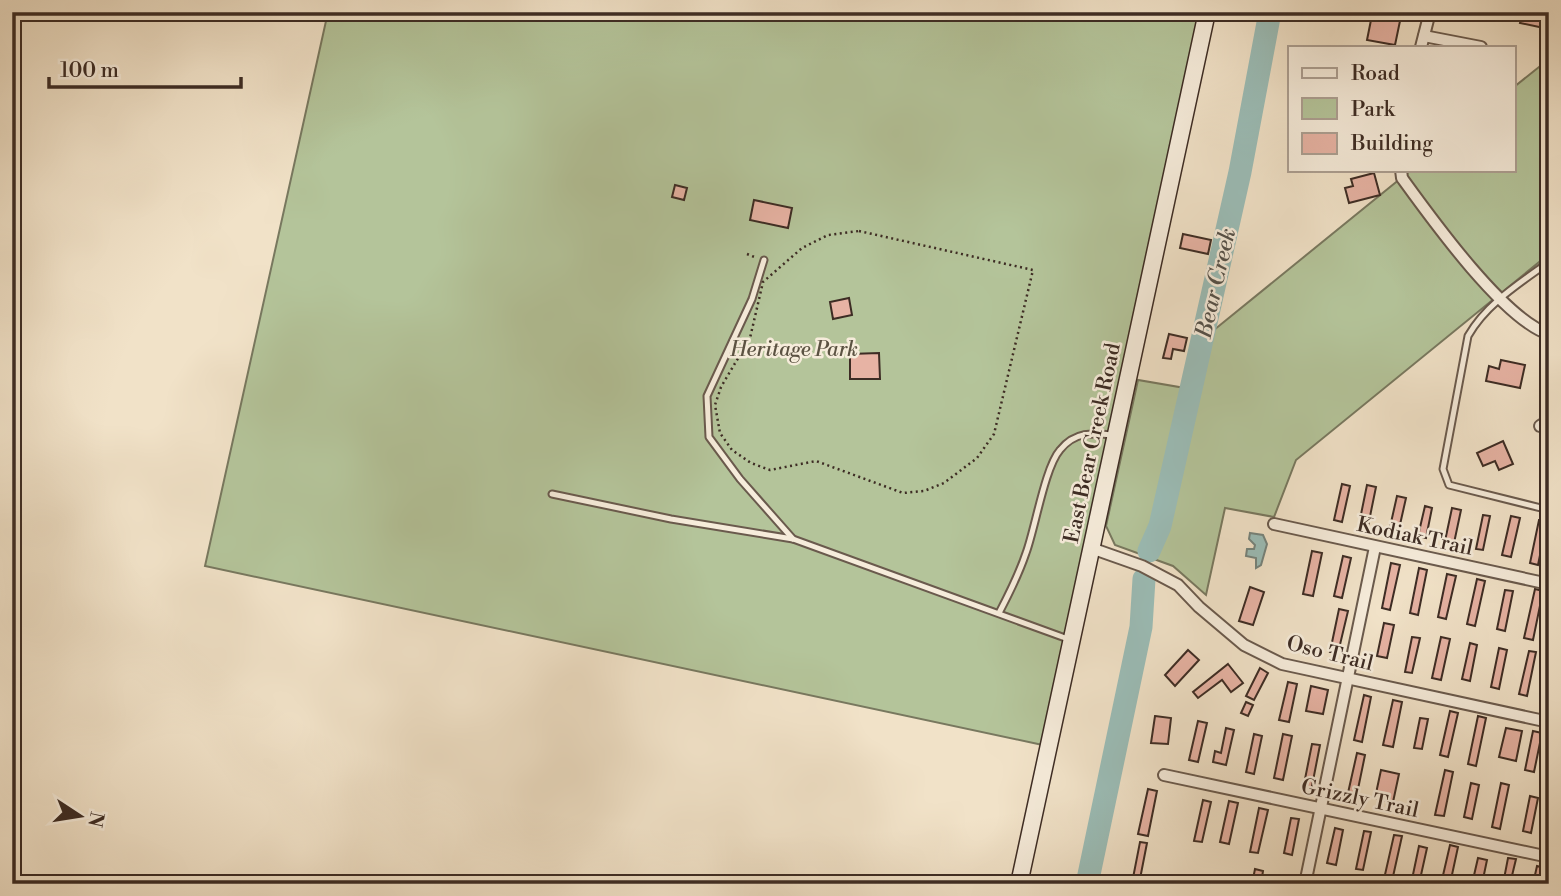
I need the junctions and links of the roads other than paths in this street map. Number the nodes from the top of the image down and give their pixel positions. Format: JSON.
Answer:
{"nodes":[{"id":1,"x":1207,"y":12,"type":"edge"},
{"id":2,"x":1430,"y":12,"type":"edge"},
{"id":3,"x":1423,"y":42,"type":"edge"},
{"id":4,"x":1469,"y":46,"type":"edge"},
{"id":5,"x":1401,"y":172,"type":"edge"},
{"id":6,"x":764,"y":260,"type":"dead end"},
{"id":7,"x":1549,"y":262,"type":"edge"},
{"id":8,"x":1500,"y":299,"type":"junction"},
{"id":9,"x":1549,"y":334,"type":"edge"},
{"id":10,"x":1114,"y":435,"type":"junction"},
{"id":11,"x":552,"y":494,"type":"dead end"},
{"id":12,"x":1549,"y":510,"type":"edge"},
{"id":13,"x":1274,"y":524,"type":"dead end"},
{"id":14,"x":793,"y":539,"type":"junction"},
{"id":15,"x":1375,"y":547,"type":"junction"},
{"id":16,"x":1091,"y":548,"type":"junction"},
{"id":17,"x":1549,"y":584,"type":"edge"},
{"id":18,"x":999,"y":613,"type":"junction"},
{"id":19,"x":1071,"y":640,"type":"junction"},
{"id":20,"x":1347,"y":678,"type":"junction"},
{"id":21,"x":1549,"y":722,"type":"edge"},
{"id":22,"x":1164,"y":775,"type":"dead end"},
{"id":23,"x":1320,"y":809,"type":"junction"},
{"id":24,"x":1549,"y":857,"type":"edge"},
{"id":25,"x":1019,"y":884,"type":"edge"},
{"id":26,"x":1305,"y":884,"type":"edge"}],
"edges":[{"from":1,"to":10,"type":"main road","name":"East Bear Creek Road"},
{"from":2,"to":3,"type":"street"},
{"from":3,"to":4,"type":"street"},
{"from":5,"to":8,"type":"street"},
{"from":6,"to":14,"type":"lane"},
{"from":7,"to":8,"type":"lane"},
{"from":8,"to":9,"type":"street"},
{"from":8,"to":12,"type":"lane"},
{"from":10,"to":16,"type":"main road","name":"East Bear Creek Road"},
{"from":10,"to":18,"type":"lane"},
{"from":11,"to":14,"type":"lane"},
{"from":13,"to":15,"type":"street","name":"Kodiak Trail"},
{"from":14,"to":18,"type":"lane"},
{"from":15,"to":17,"type":"street","name":"Kodiak Trail"},
{"from":15,"to":20,"type":"street"},
{"from":16,"to":19,"type":"main road","name":"East Bear Creek Road"},
{"from":16,"to":20,"type":"street","name":"Oso Trail"},
{"from":18,"to":19,"type":"lane"},
{"from":19,"to":25,"type":"main road","name":"East Bear Creek Road"},
{"from":20,"to":21,"type":"street","name":"Oso Trail"},
{"from":20,"to":23,"type":"street"},
{"from":22,"to":23,"type":"street","name":"Grizzly Trail"},
{"from":23,"to":24,"type":"street","name":"Grizzly Trail"},
{"from":23,"to":26,"type":"street"}]}
